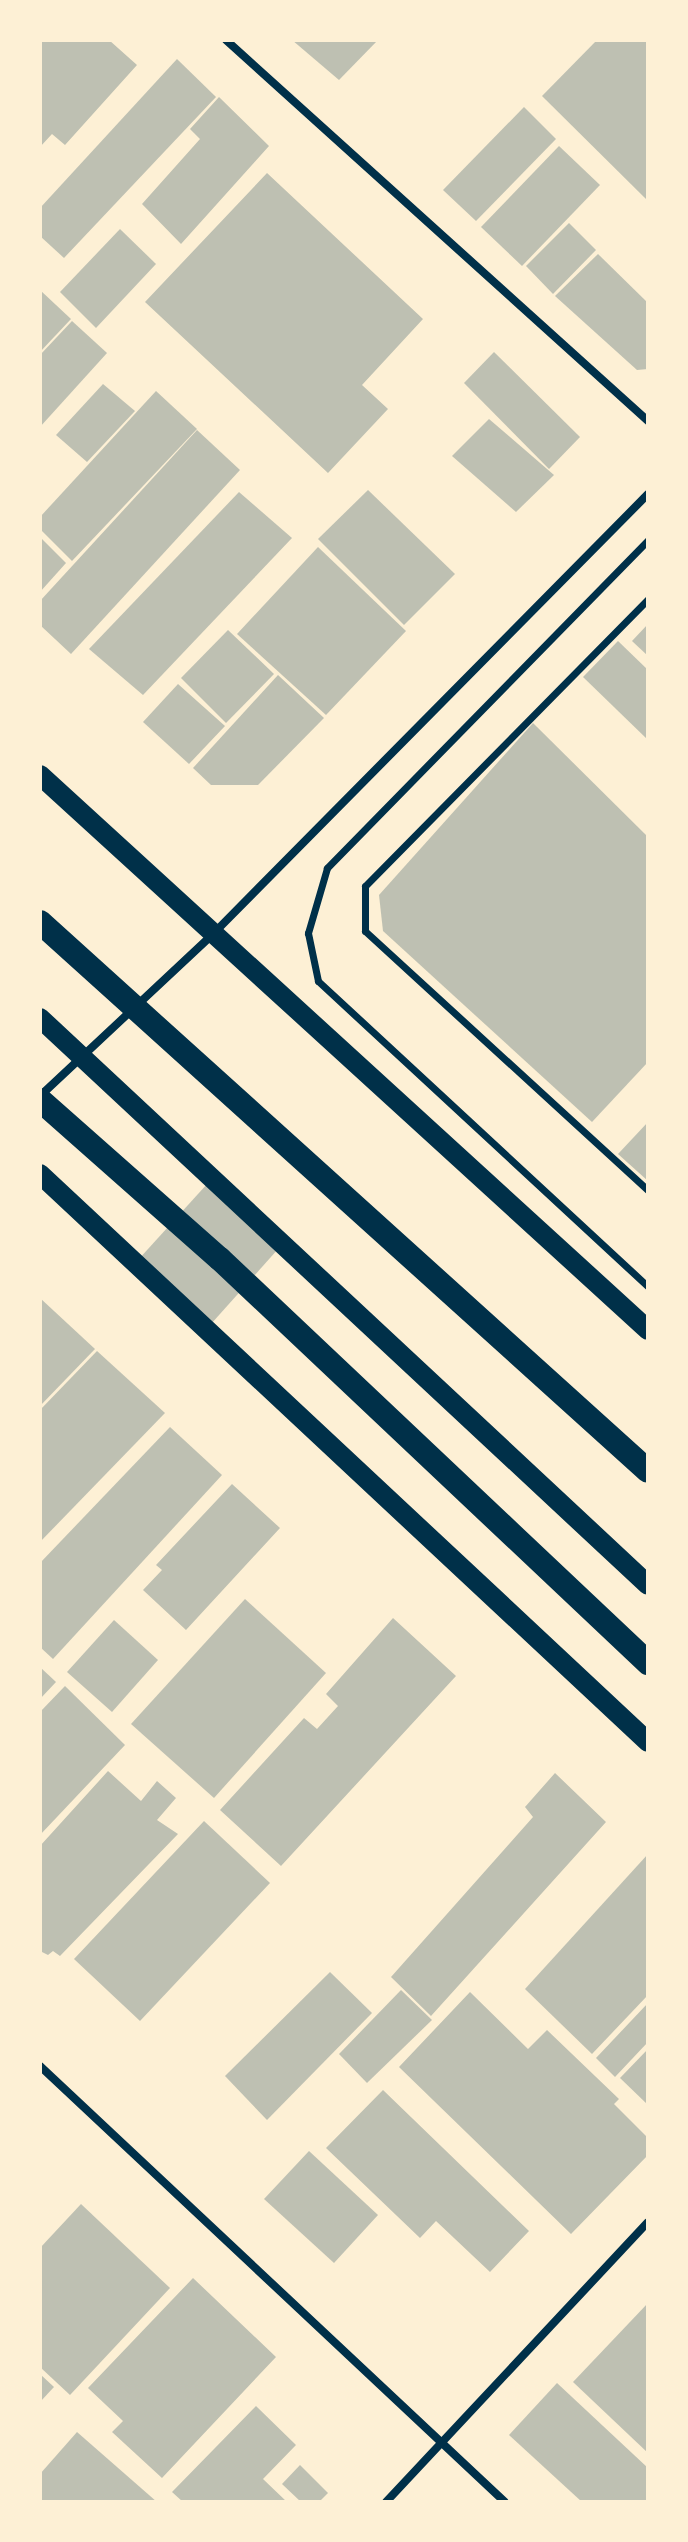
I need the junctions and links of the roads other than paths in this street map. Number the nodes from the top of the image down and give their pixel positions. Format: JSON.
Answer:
{"nodes":[{"id":1,"x":226,"y":40,"type":"edge"},
{"id":2,"x":648,"y":421,"type":"edge"},
{"id":3,"x":648,"y":494,"type":"edge"},
{"id":4,"x":648,"y":540,"type":"edge"},
{"id":5,"x":648,"y":599,"type":"edge"},
{"id":6,"x":40,"y":775,"type":"edge"},
{"id":7,"x":40,"y":922,"type":"edge"},
{"id":8,"x":215,"y":932,"type":"junction"},
{"id":9,"x":40,"y":1018,"type":"edge"},
{"id":10,"x":84,"y":1056,"type":"junction"},
{"id":11,"x":40,"y":1098,"type":"edge"},
{"id":12,"x":40,"y":1174,"type":"edge"},
{"id":13,"x":648,"y":1190,"type":"edge"},
{"id":14,"x":648,"y":1287,"type":"edge"},
{"id":15,"x":648,"y":1330,"type":"edge"},
{"id":16,"x":648,"y":1471,"type":"edge"},
{"id":17,"x":648,"y":1585,"type":"edge"},
{"id":18,"x":648,"y":1663,"type":"edge"},
{"id":19,"x":648,"y":1742,"type":"edge"},
{"id":20,"x":40,"y":2066,"type":"edge"},
{"id":21,"x":648,"y":2222,"type":"edge"},
{"id":22,"x":443,"y":2442,"type":"junction"},
{"id":23,"x":386,"y":2502,"type":"edge"},
{"id":24,"x":505,"y":2502,"type":"edge"}],
"edges":[{"from":1,"to":2,"type":"street"},
{"from":3,"to":8,"type":"street"},
{"from":4,"to":14,"type":"street"},
{"from":5,"to":13,"type":"street"},
{"from":6,"to":8,"type":"main road"},
{"from":7,"to":16,"type":"highway"},
{"from":8,"to":10,"type":"street"},
{"from":8,"to":15,"type":"main road"},
{"from":9,"to":10,"type":"main road"},
{"from":10,"to":11,"type":"street"},
{"from":10,"to":17,"type":"main road"},
{"from":11,"to":18,"type":"highway"},
{"from":12,"to":19,"type":"main road"},
{"from":20,"to":22,"type":"street"},
{"from":21,"to":22,"type":"street"},
{"from":22,"to":23,"type":"street"},
{"from":22,"to":24,"type":"street"}]}
